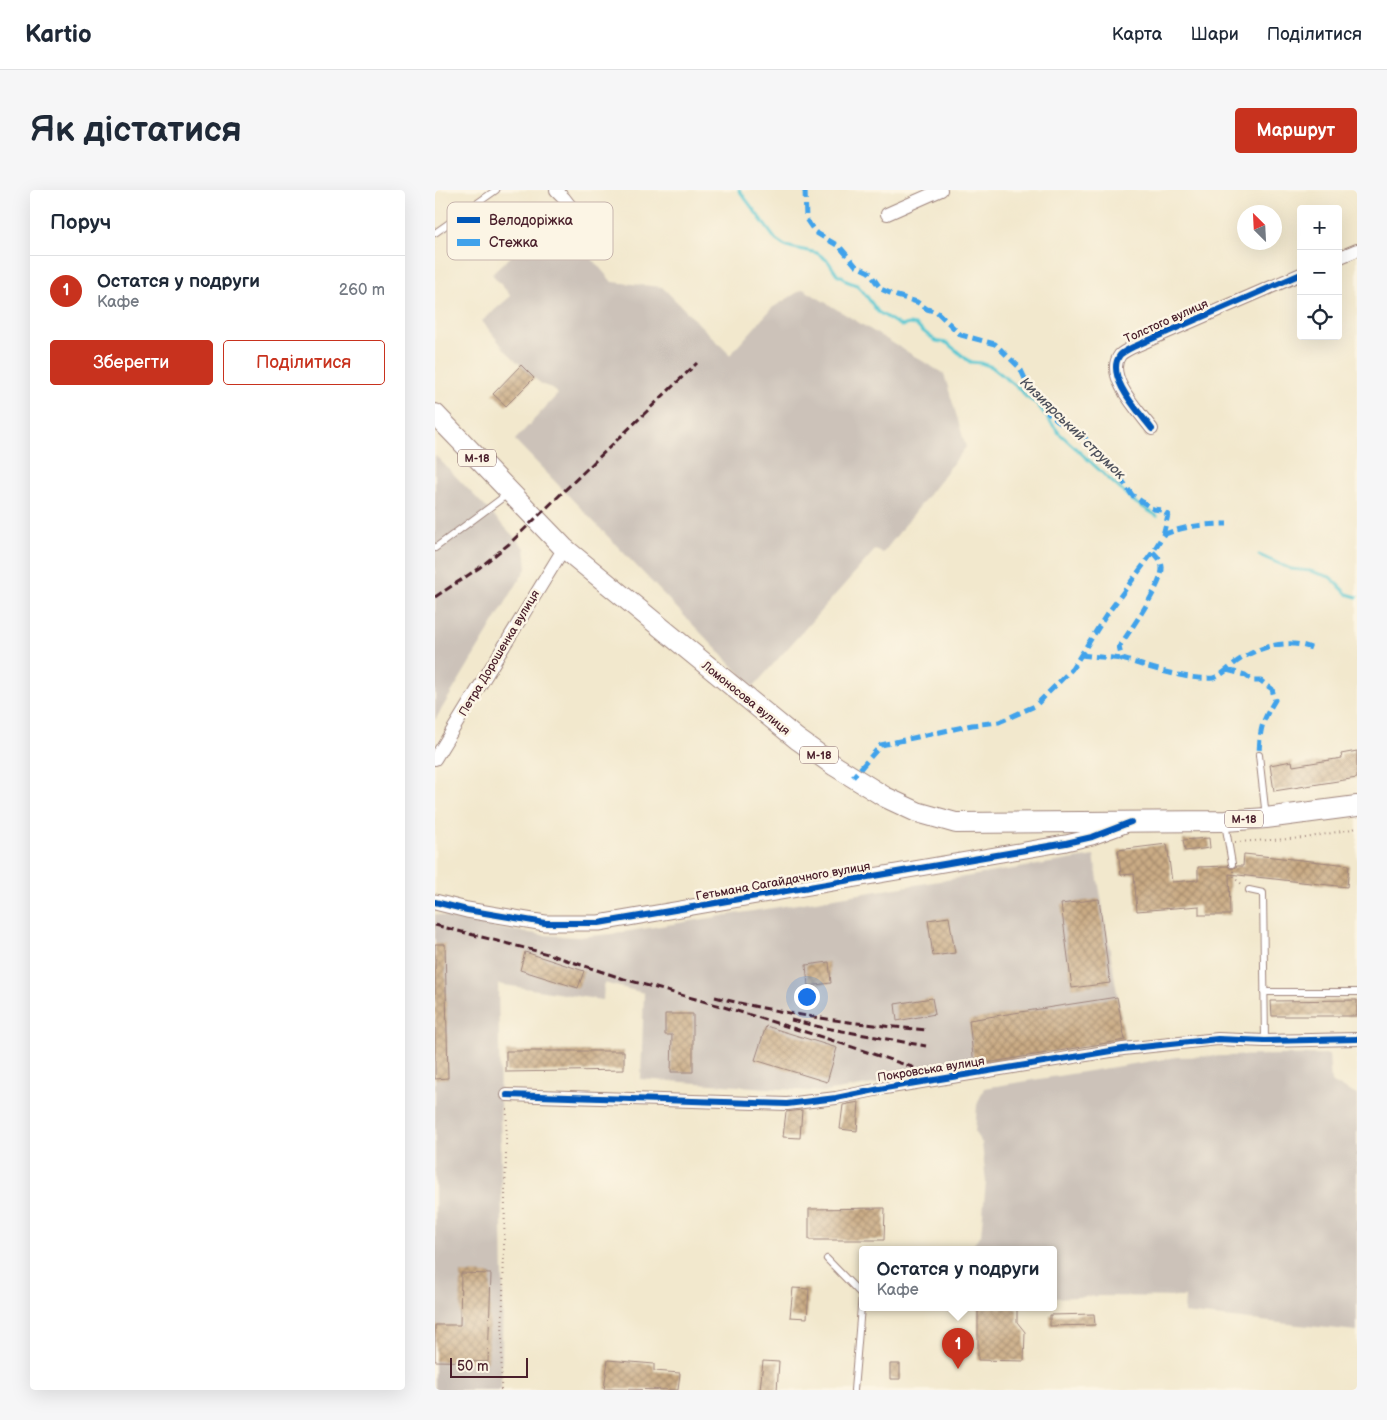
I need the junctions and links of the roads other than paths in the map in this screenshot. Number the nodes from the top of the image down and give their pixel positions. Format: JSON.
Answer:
{"nodes":[{"id":1,"x":496,"y":190,"type":"edge"},
{"id":2,"x":556,"y":190,"type":"edge"},
{"id":3,"x":941,"y":190,"type":"edge"},
{"id":4,"x":479,"y":202,"type":"edge"},
{"id":5,"x":567,"y":202,"type":"edge"},
{"id":6,"x":887,"y":214,"type":"dead end"},
{"id":7,"x":447,"y":225,"type":"edge"},
{"id":8,"x":435,"y":234,"type":"edge"},
{"id":9,"x":1357,"y":250,"type":"edge"},
{"id":10,"x":1342,"y":256,"type":"edge"},
{"id":11,"x":1297,"y":276,"type":"edge"},
{"id":12,"x":435,"y":414,"type":"edge"},
{"id":13,"x":1153,"y":429,"type":"dead end"},
{"id":14,"x":510,"y":492,"type":"junction"},
{"id":15,"x":435,"y":548,"type":"edge"},
{"id":16,"x":564,"y":548,"type":"junction"},
{"id":17,"x":1259,"y":755,"type":"dead end"},
{"id":18,"x":435,"y":758,"type":"edge"},
{"id":19,"x":1357,"y":806,"type":"edge"},
{"id":20,"x":1266,"y":818,"type":"junction"},
{"id":21,"x":1225,"y":821,"type":"junction"},
{"id":22,"x":1131,"y":822,"type":"junction"},
{"id":23,"x":1232,"y":864,"type":"dead end"},
{"id":24,"x":1249,"y":890,"type":"road end"},
{"id":25,"x":435,"y":902,"type":"edge"},
{"id":26,"x":1264,"y":992,"type":"junction"},
{"id":27,"x":1357,"y":992,"type":"edge"},
{"id":28,"x":1357,"y":1039,"type":"edge"},
{"id":29,"x":1265,"y":1041,"type":"junction"},
{"id":30,"x":507,"y":1095,"type":"road end"},
{"id":31,"x":827,"y":1259,"type":"dead end"},
{"id":32,"x":859,"y":1292,"type":"edge"},
{"id":33,"x":861,"y":1311,"type":"edge"},
{"id":34,"x":854,"y":1390,"type":"edge"}],
"edges":[{"from":1,"to":4,"type":"lane"},
{"from":2,"to":5,"type":"street"},
{"from":3,"to":6,"type":"street"},
{"from":7,"to":8,"type":"lane"},
{"from":9,"to":10,"type":"street"},
{"from":11,"to":13,"type":"street","name":"Толстого вулиця"},
{"from":12,"to":14,"type":"highway","name":"Ломоносова вулиця","number":"М-18"},
{"from":14,"to":15,"type":"lane"},
{"from":14,"to":16,"type":"highway","name":"Ломоносова вулиця","number":"М-18"},
{"from":16,"to":18,"type":"street","name":"Петра Дорошенка вулиця"},
{"from":16,"to":22,"type":"highway","name":"Ломоносова вулиця","number":"М-18"},
{"from":17,"to":20,"type":"lane"},
{"from":19,"to":20,"type":"highway","name":"Гетьмана Сагайдачного вулиця","number":"М-18"},
{"from":20,"to":21,"type":"highway","name":"Гетьмана Сагайдачного вулиця","number":"М-18"},
{"from":21,"to":22,"type":"highway","name":"Гетьмана Сагайдачного вулиця","number":"М-18"},
{"from":21,"to":23,"type":"lane"},
{"from":22,"to":25,"type":"street","name":"Гетьмана Сагайдачного вулиця"},
{"from":24,"to":26,"type":"lane"},
{"from":26,"to":27,"type":"lane"},
{"from":26,"to":29,"type":"lane"},
{"from":28,"to":29,"type":"street","name":"Покровська вулиця"},
{"from":29,"to":30,"type":"street","name":"Покровська вулиця"},
{"from":31,"to":32,"type":"lane"},
{"from":33,"to":34,"type":"lane"}]}
